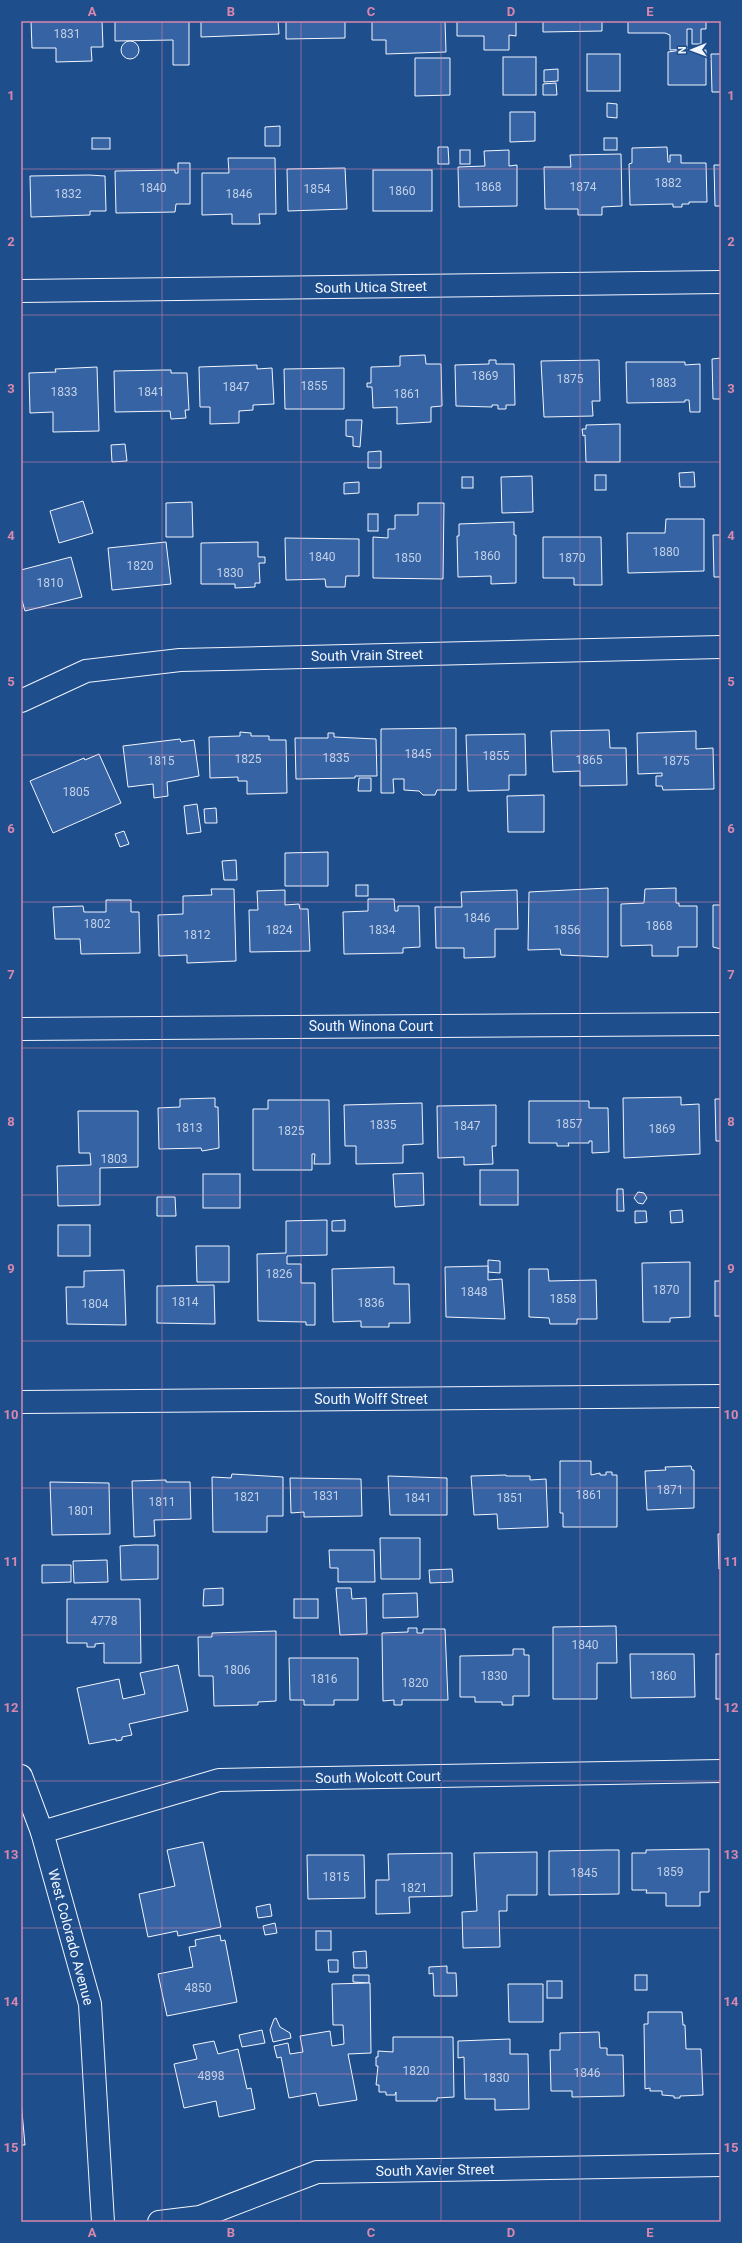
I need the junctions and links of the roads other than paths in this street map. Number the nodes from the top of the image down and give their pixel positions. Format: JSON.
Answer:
{"nodes":[{"id":1,"x":721,"y":282,"type":"edge"},
{"id":2,"x":21,"y":291,"type":"edge"},
{"id":3,"x":721,"y":647,"type":"edge"},
{"id":4,"x":21,"y":701,"type":"edge"},
{"id":5,"x":721,"y":1024,"type":"edge"},
{"id":6,"x":21,"y":1029,"type":"edge"},
{"id":7,"x":721,"y":1396,"type":"edge"},
{"id":8,"x":21,"y":1402,"type":"edge"},
{"id":9,"x":721,"y":1772,"type":"edge"},
{"id":10,"x":21,"y":1776,"type":"edge"},
{"id":11,"x":42,"y":1832,"type":"junction"},
{"id":12,"x":721,"y":2165,"type":"edge"},
{"id":13,"x":103,"y":2222,"type":"edge"},
{"id":14,"x":159,"y":2222,"type":"edge"}],
"edges":[{"from":1,"to":2,"type":"street","name":"South Utica Street"},
{"from":3,"to":4,"type":"street","name":"South Vrain Street"},
{"from":5,"to":6,"type":"street","name":"South Winona Court"},
{"from":7,"to":8,"type":"street","name":"South Wolff Street"},
{"from":9,"to":11,"type":"street","name":"South Wolcott Court"},
{"from":10,"to":11,"type":"street","name":"West Colorado Avenue"},
{"from":11,"to":13,"type":"street","name":"West Colorado Avenue"},
{"from":12,"to":14,"type":"street","name":"South Xavier Street"}]}
